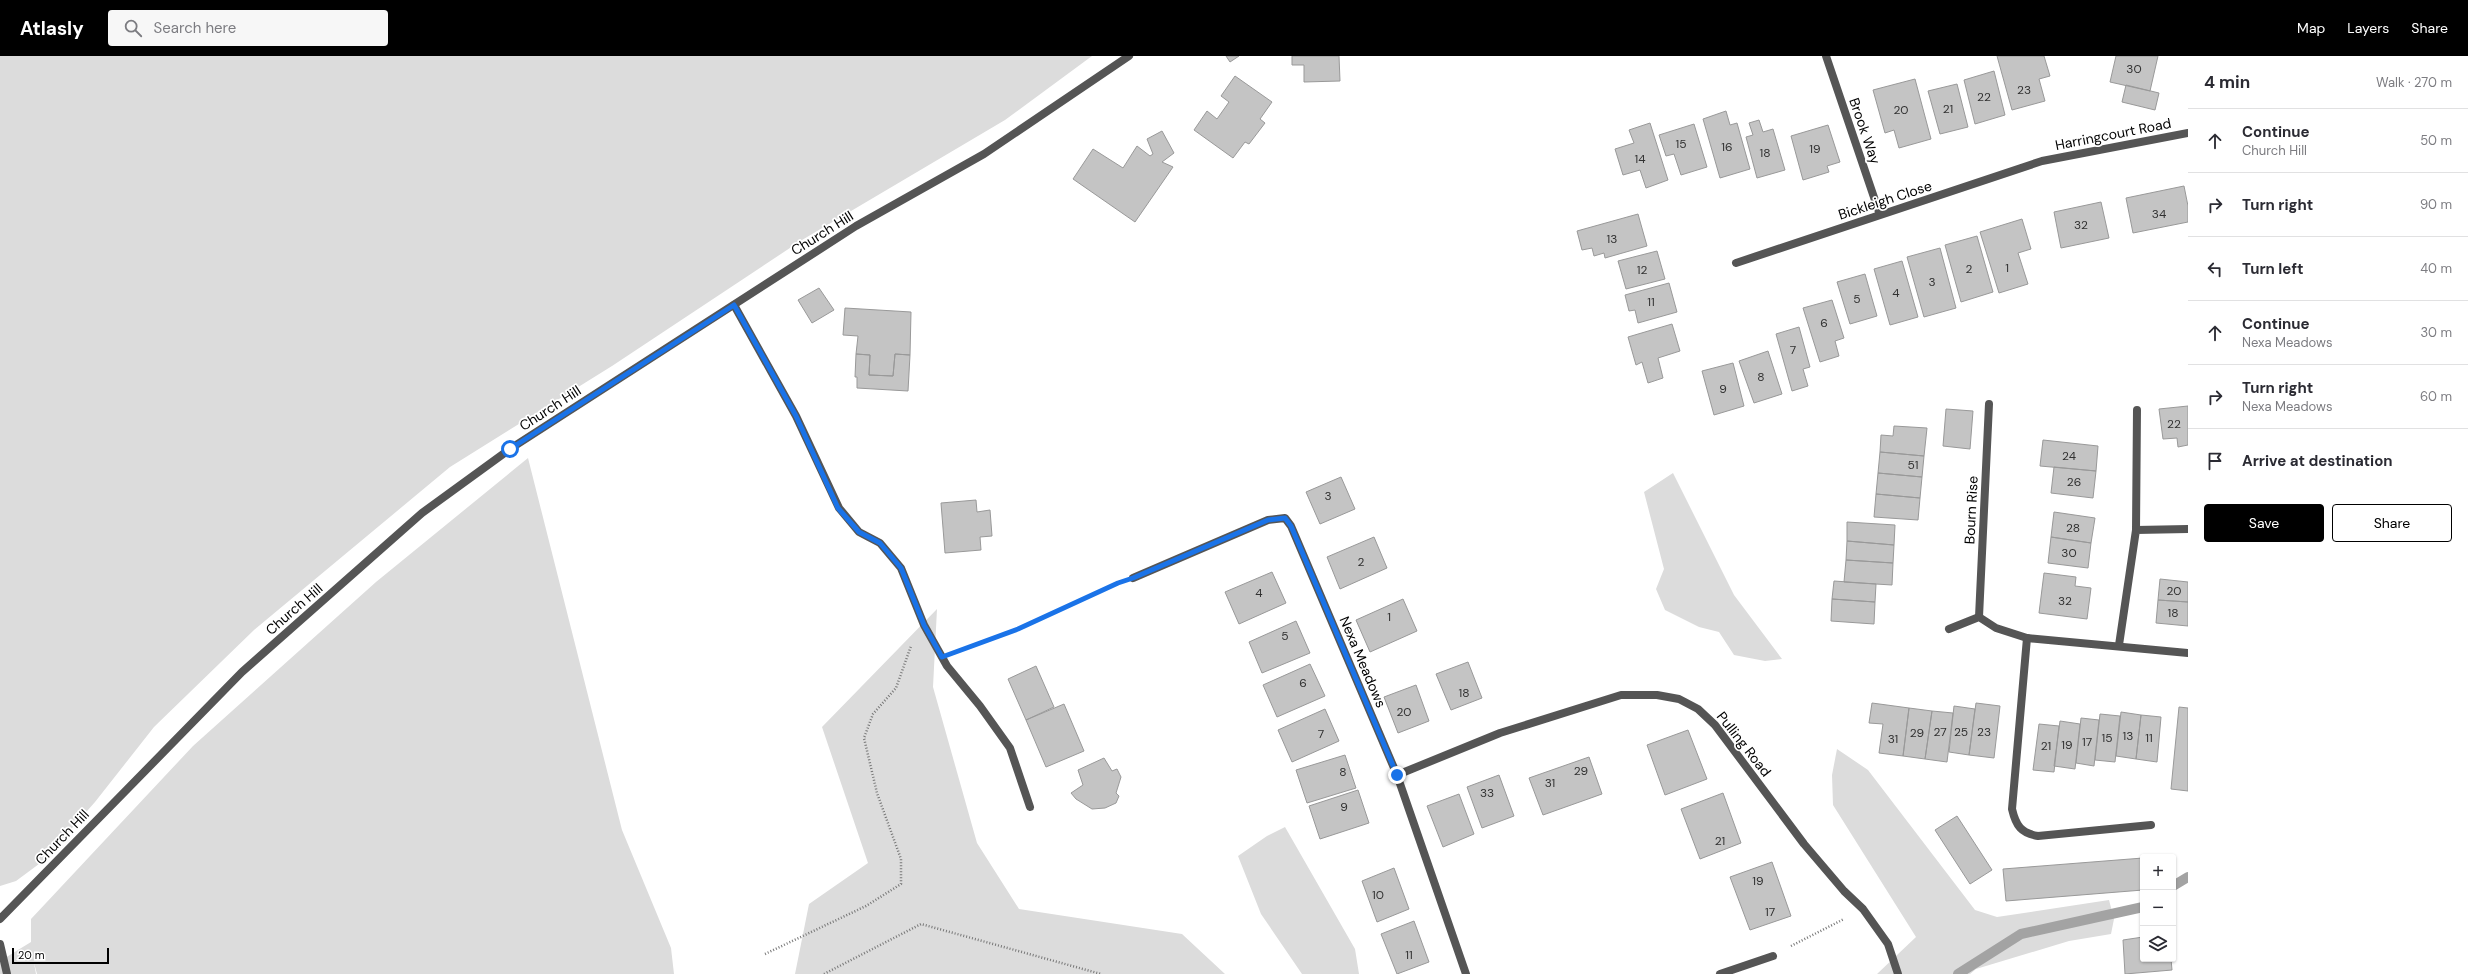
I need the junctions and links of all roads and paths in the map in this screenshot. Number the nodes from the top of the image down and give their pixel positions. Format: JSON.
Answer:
{"nodes":[{"id":1,"x":1129,"y":56,"type":"edge"},
{"id":2,"x":1826,"y":56,"type":"edge"},
{"id":3,"x":2188,"y":133,"type":"edge"},
{"id":4,"x":2042,"y":161,"type":"joint"},
{"id":5,"x":1880,"y":215,"type":"junction"},
{"id":6,"x":1736,"y":263,"type":"dead end"},
{"id":7,"x":734,"y":305,"type":"junction"},
{"id":8,"x":1990,"y":404,"type":"dead end"},
{"id":9,"x":2137,"y":410,"type":"dead end"},
{"id":10,"x":2188,"y":528,"type":"edge"},
{"id":11,"x":2136,"y":530,"type":"junction"},
{"id":12,"x":1133,"y":578,"type":"joint"},
{"id":13,"x":917,"y":608,"type":"junction"},
{"id":14,"x":1979,"y":617,"type":"junction"},
{"id":15,"x":1949,"y":629,"type":"dead end"},
{"id":16,"x":2027,"y":638,"type":"junction"},
{"id":17,"x":2119,"y":645,"type":"junction"},
{"id":18,"x":2188,"y":652,"type":"edge"},
{"id":19,"x":942,"y":657,"type":"junction"},
{"id":20,"x":1397,"y":775,"type":"junction"},
{"id":21,"x":1030,"y":807,"type":"dead end"},
{"id":22,"x":2151,"y":825,"type":"dead end"},
{"id":23,"x":1862,"y":909,"type":"junction"},
{"id":24,"x":0,"y":919,"type":"edge"},
{"id":25,"x":0,"y":944,"type":"edge"},
{"id":26,"x":766,"y":954,"type":"dead end"},
{"id":27,"x":1773,"y":956,"type":"joint"},
{"id":28,"x":7,"y":974,"type":"edge"},
{"id":29,"x":824,"y":974,"type":"edge"},
{"id":30,"x":1101,"y":974,"type":"edge"},
{"id":31,"x":1466,"y":974,"type":"edge"},
{"id":32,"x":1720,"y":974,"type":"edge"},
{"id":33,"x":1898,"y":974,"type":"edge"}],
"edges":[{"from":1,"to":7,"type":"street","name":"Church Hill"},
{"from":2,"to":5,"type":"street","name":"Brook Way"},
{"from":3,"to":4,"type":"street","name":"Harringcourt Road"},
{"from":4,"to":5,"type":"street","name":"Bickleigh Close"},
{"from":5,"to":6,"type":"street","name":"Bickleigh Close"},
{"from":7,"to":13,"type":"street"},
{"from":7,"to":24,"type":"street","name":"Church Hill"},
{"from":8,"to":14,"type":"street","name":"Bourn Rise"},
{"from":9,"to":11,"type":"street"},
{"from":10,"to":11,"type":"street"},
{"from":11,"to":17,"type":"street"},
{"from":12,"to":19,"type":"path"},
{"from":12,"to":20,"type":"street","name":"Nexa Meadows"},
{"from":13,"to":19,"type":"street"},
{"from":13,"to":26,"type":"path"},
{"from":14,"to":15,"type":"street"},
{"from":14,"to":16,"type":"street"},
{"from":16,"to":17,"type":"street"},
{"from":16,"to":22,"type":"street"},
{"from":17,"to":18,"type":"street"},
{"from":19,"to":21,"type":"street"},
{"from":20,"to":23,"type":"street","name":"Pulling Road"},
{"from":20,"to":31,"type":"street","name":"Nexa Meadows"},
{"from":23,"to":27,"type":"path"},
{"from":23,"to":33,"type":"street","name":"Pulling Road"},
{"from":25,"to":28,"type":"street"},
{"from":27,"to":32,"type":"street"},
{"from":29,"to":30,"type":"path"}]}
